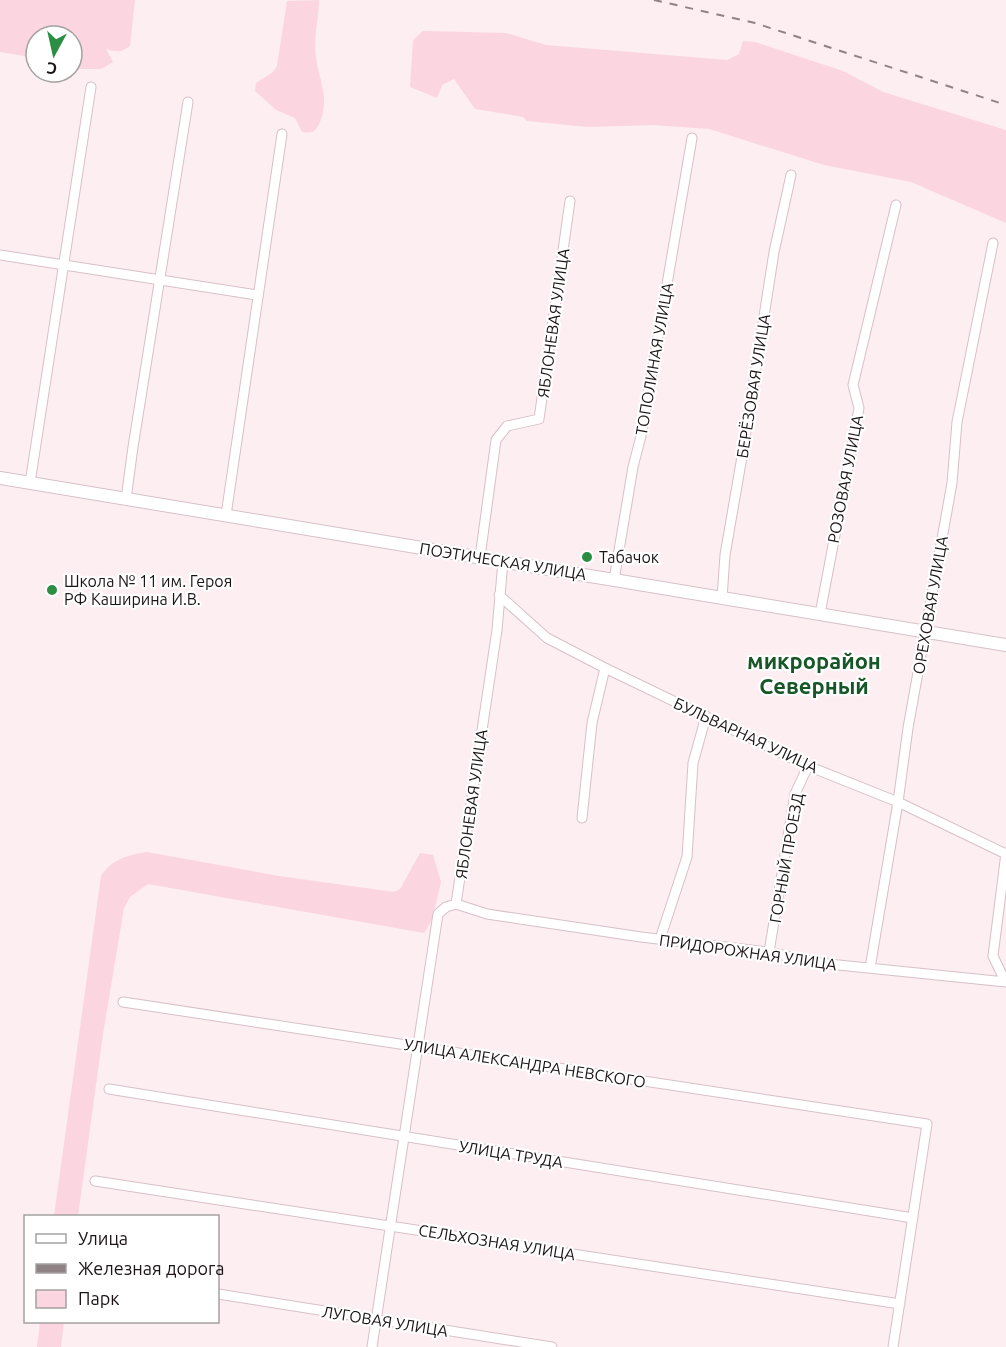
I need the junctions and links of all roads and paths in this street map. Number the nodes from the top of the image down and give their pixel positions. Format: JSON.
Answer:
{"nodes":[{"id":1,"x":92,"y":87,"type":"dead end"},
{"id":2,"x":188,"y":102,"type":"dead end"},
{"id":3,"x":282,"y":134,"type":"dead end"},
{"id":4,"x":692,"y":138,"type":"dead end"},
{"id":5,"x":791,"y":175,"type":"dead end"},
{"id":6,"x":570,"y":201,"type":"dead end"},
{"id":7,"x":896,"y":205,"type":"dead end"},
{"id":8,"x":993,"y":243,"type":"dead end"},
{"id":9,"x":0,"y":255,"type":"edge"},
{"id":10,"x":63,"y":264,"type":"junction"},
{"id":11,"x":160,"y":279,"type":"junction"},
{"id":12,"x":257,"y":295,"type":"junction"},
{"id":13,"x":0,"y":478,"type":"edge"},
{"id":14,"x":30,"y":483,"type":"junction"},
{"id":15,"x":126,"y":499,"type":"junction"},
{"id":16,"x":226,"y":515,"type":"junction"},
{"id":17,"x":480,"y":557,"type":"junction"},
{"id":18,"x":503,"y":561,"type":"junction"},
{"id":19,"x":614,"y":580,"type":"junction"},
{"id":20,"x":499,"y":595,"type":"junction"},
{"id":21,"x":722,"y":598,"type":"junction"},
{"id":22,"x":820,"y":614,"type":"junction"},
{"id":23,"x":925,"y":632,"type":"junction"},
{"id":24,"x":1006,"y":645,"type":"edge"},
{"id":25,"x":605,"y":668,"type":"junction"},
{"id":26,"x":706,"y":716,"type":"junction"},
{"id":27,"x":808,"y":766,"type":"junction"},
{"id":28,"x":898,"y":802,"type":"junction"},
{"id":29,"x":582,"y":818,"type":"dead end"},
{"id":30,"x":1006,"y":854,"type":"edge"},
{"id":31,"x":456,"y":904,"type":"junction"},
{"id":32,"x":660,"y":939,"type":"junction"},
{"id":33,"x":770,"y":952,"type":"junction"},
{"id":34,"x":870,"y":968,"type":"junction"},
{"id":35,"x":1005,"y":981,"type":"edge"},
{"id":36,"x":123,"y":1002,"type":"dead end"},
{"id":37,"x":417,"y":1047,"type":"junction"},
{"id":38,"x":109,"y":1089,"type":"dead end"},
{"id":39,"x":404,"y":1137,"type":"junction"},
{"id":40,"x":95,"y":1181,"type":"dead end"},
{"id":41,"x":913,"y":1218,"type":"junction"},
{"id":42,"x":390,"y":1226,"type":"junction"},
{"id":43,"x":219,"y":1294,"type":"edge"},
{"id":44,"x":900,"y":1304,"type":"junction"},
{"id":45,"x":376,"y":1319,"type":"junction"},
{"id":46,"x":372,"y":1347,"type":"edge"},
{"id":47,"x":552,"y":1347,"type":"edge"},
{"id":48,"x":893,"y":1347,"type":"edge"}],
"edges":[{"from":1,"to":10,"type":"street"},
{"from":2,"to":11,"type":"street"},
{"from":3,"to":12,"type":"street"},
{"from":4,"to":19,"type":"street","name":"ТОПОЛИНАЯ УЛИЦА"},
{"from":5,"to":21,"type":"street","name":"БЕРЁЗОВАЯ УЛИЦА"},
{"from":6,"to":17,"type":"street","name":"ЯБЛОНЕВАЯ УЛИЦА"},
{"from":7,"to":22,"type":"street","name":"РОЗОВАЯ УЛИЦА"},
{"from":8,"to":23,"type":"street","name":"ОРЕХОВАЯ УЛИЦА"},
{"from":9,"to":10,"type":"street"},
{"from":10,"to":11,"type":"street"},
{"from":10,"to":14,"type":"street"},
{"from":11,"to":12,"type":"street"},
{"from":11,"to":15,"type":"street"},
{"from":12,"to":16,"type":"street"},
{"from":13,"to":14,"type":"street","name":"ПОЭТИЧЕСКАЯ УЛИЦА"},
{"from":14,"to":15,"type":"street","name":"ПОЭТИЧЕСКАЯ УЛИЦА"},
{"from":15,"to":16,"type":"street","name":"ПОЭТИЧЕСКАЯ УЛИЦА"},
{"from":16,"to":17,"type":"street","name":"ПОЭТИЧЕСКАЯ УЛИЦА"},
{"from":17,"to":18,"type":"street","name":"ПОЭТИЧЕСКАЯ УЛИЦА"},
{"from":18,"to":19,"type":"street","name":"ПОЭТИЧЕСКАЯ УЛИЦА"},
{"from":18,"to":20,"type":"street","name":"ЯБЛОНЕВАЯ УЛИЦА"},
{"from":19,"to":21,"type":"street","name":"ПОЭТИЧЕСКАЯ УЛИЦА"},
{"from":20,"to":25,"type":"street","name":"БУЛЬВАРНАЯ УЛИЦА"},
{"from":20,"to":31,"type":"street","name":"ЯБЛОНЕВАЯ УЛИЦА"},
{"from":21,"to":22,"type":"street","name":"ПОЭТИЧЕСКАЯ УЛИЦА"},
{"from":22,"to":23,"type":"street","name":"ПОЭТИЧЕСКАЯ УЛИЦА"},
{"from":23,"to":24,"type":"street","name":"ПОЭТИЧЕСКАЯ УЛИЦА"},
{"from":23,"to":28,"type":"street","name":"ОРЕХОВАЯ УЛИЦА"},
{"from":25,"to":26,"type":"street","name":"БУЛЬВАРНАЯ УЛИЦА"},
{"from":25,"to":29,"type":"street"},
{"from":26,"to":27,"type":"street","name":"БУЛЬВАРНАЯ УЛИЦА"},
{"from":26,"to":32,"type":"street"},
{"from":27,"to":28,"type":"street","name":"БУЛЬВАРНАЯ УЛИЦА"},
{"from":27,"to":33,"type":"street","name":"ГОРНЫЙ ПРОЕЗД"},
{"from":28,"to":30,"type":"street","name":"БУЛЬВАРНАЯ УЛИЦА"},
{"from":28,"to":34,"type":"street","name":"ОРЕХОВАЯ УЛИЦА"},
{"from":30,"to":35,"type":"street"},
{"from":31,"to":32,"type":"street","name":"ПРИДОРОЖНАЯ УЛИЦА"},
{"from":31,"to":37,"type":"street"},
{"from":32,"to":33,"type":"street","name":"ПРИДОРОЖНАЯ УЛИЦА"},
{"from":33,"to":34,"type":"street","name":"ПРИДОРОЖНАЯ УЛИЦА"},
{"from":34,"to":35,"type":"street","name":"ПРИДОРОЖНАЯ УЛИЦА"},
{"from":36,"to":37,"type":"street","name":"УЛИЦА АЛЕКСАНДРА НЕВСКОГО"},
{"from":37,"to":39,"type":"street"},
{"from":37,"to":41,"type":"street","name":"УЛИЦА АЛЕКСАНДРА НЕВСКОГО"},
{"from":38,"to":39,"type":"street","name":"УЛИЦА ТРУДА"},
{"from":39,"to":41,"type":"street","name":"УЛИЦА ТРУДА"},
{"from":39,"to":42,"type":"street"},
{"from":40,"to":42,"type":"street","name":"СЕЛЬХОЗНАЯ УЛИЦА"},
{"from":41,"to":44,"type":"street"},
{"from":42,"to":44,"type":"street","name":"СЕЛЬХОЗНАЯ УЛИЦА"},
{"from":42,"to":45,"type":"street"},
{"from":43,"to":45,"type":"street","name":"ЛУГОВАЯ УЛИЦА"},
{"from":44,"to":48,"type":"street"},
{"from":45,"to":46,"type":"street"},
{"from":45,"to":47,"type":"street","name":"ЛУГОВАЯ УЛИЦА"}]}
